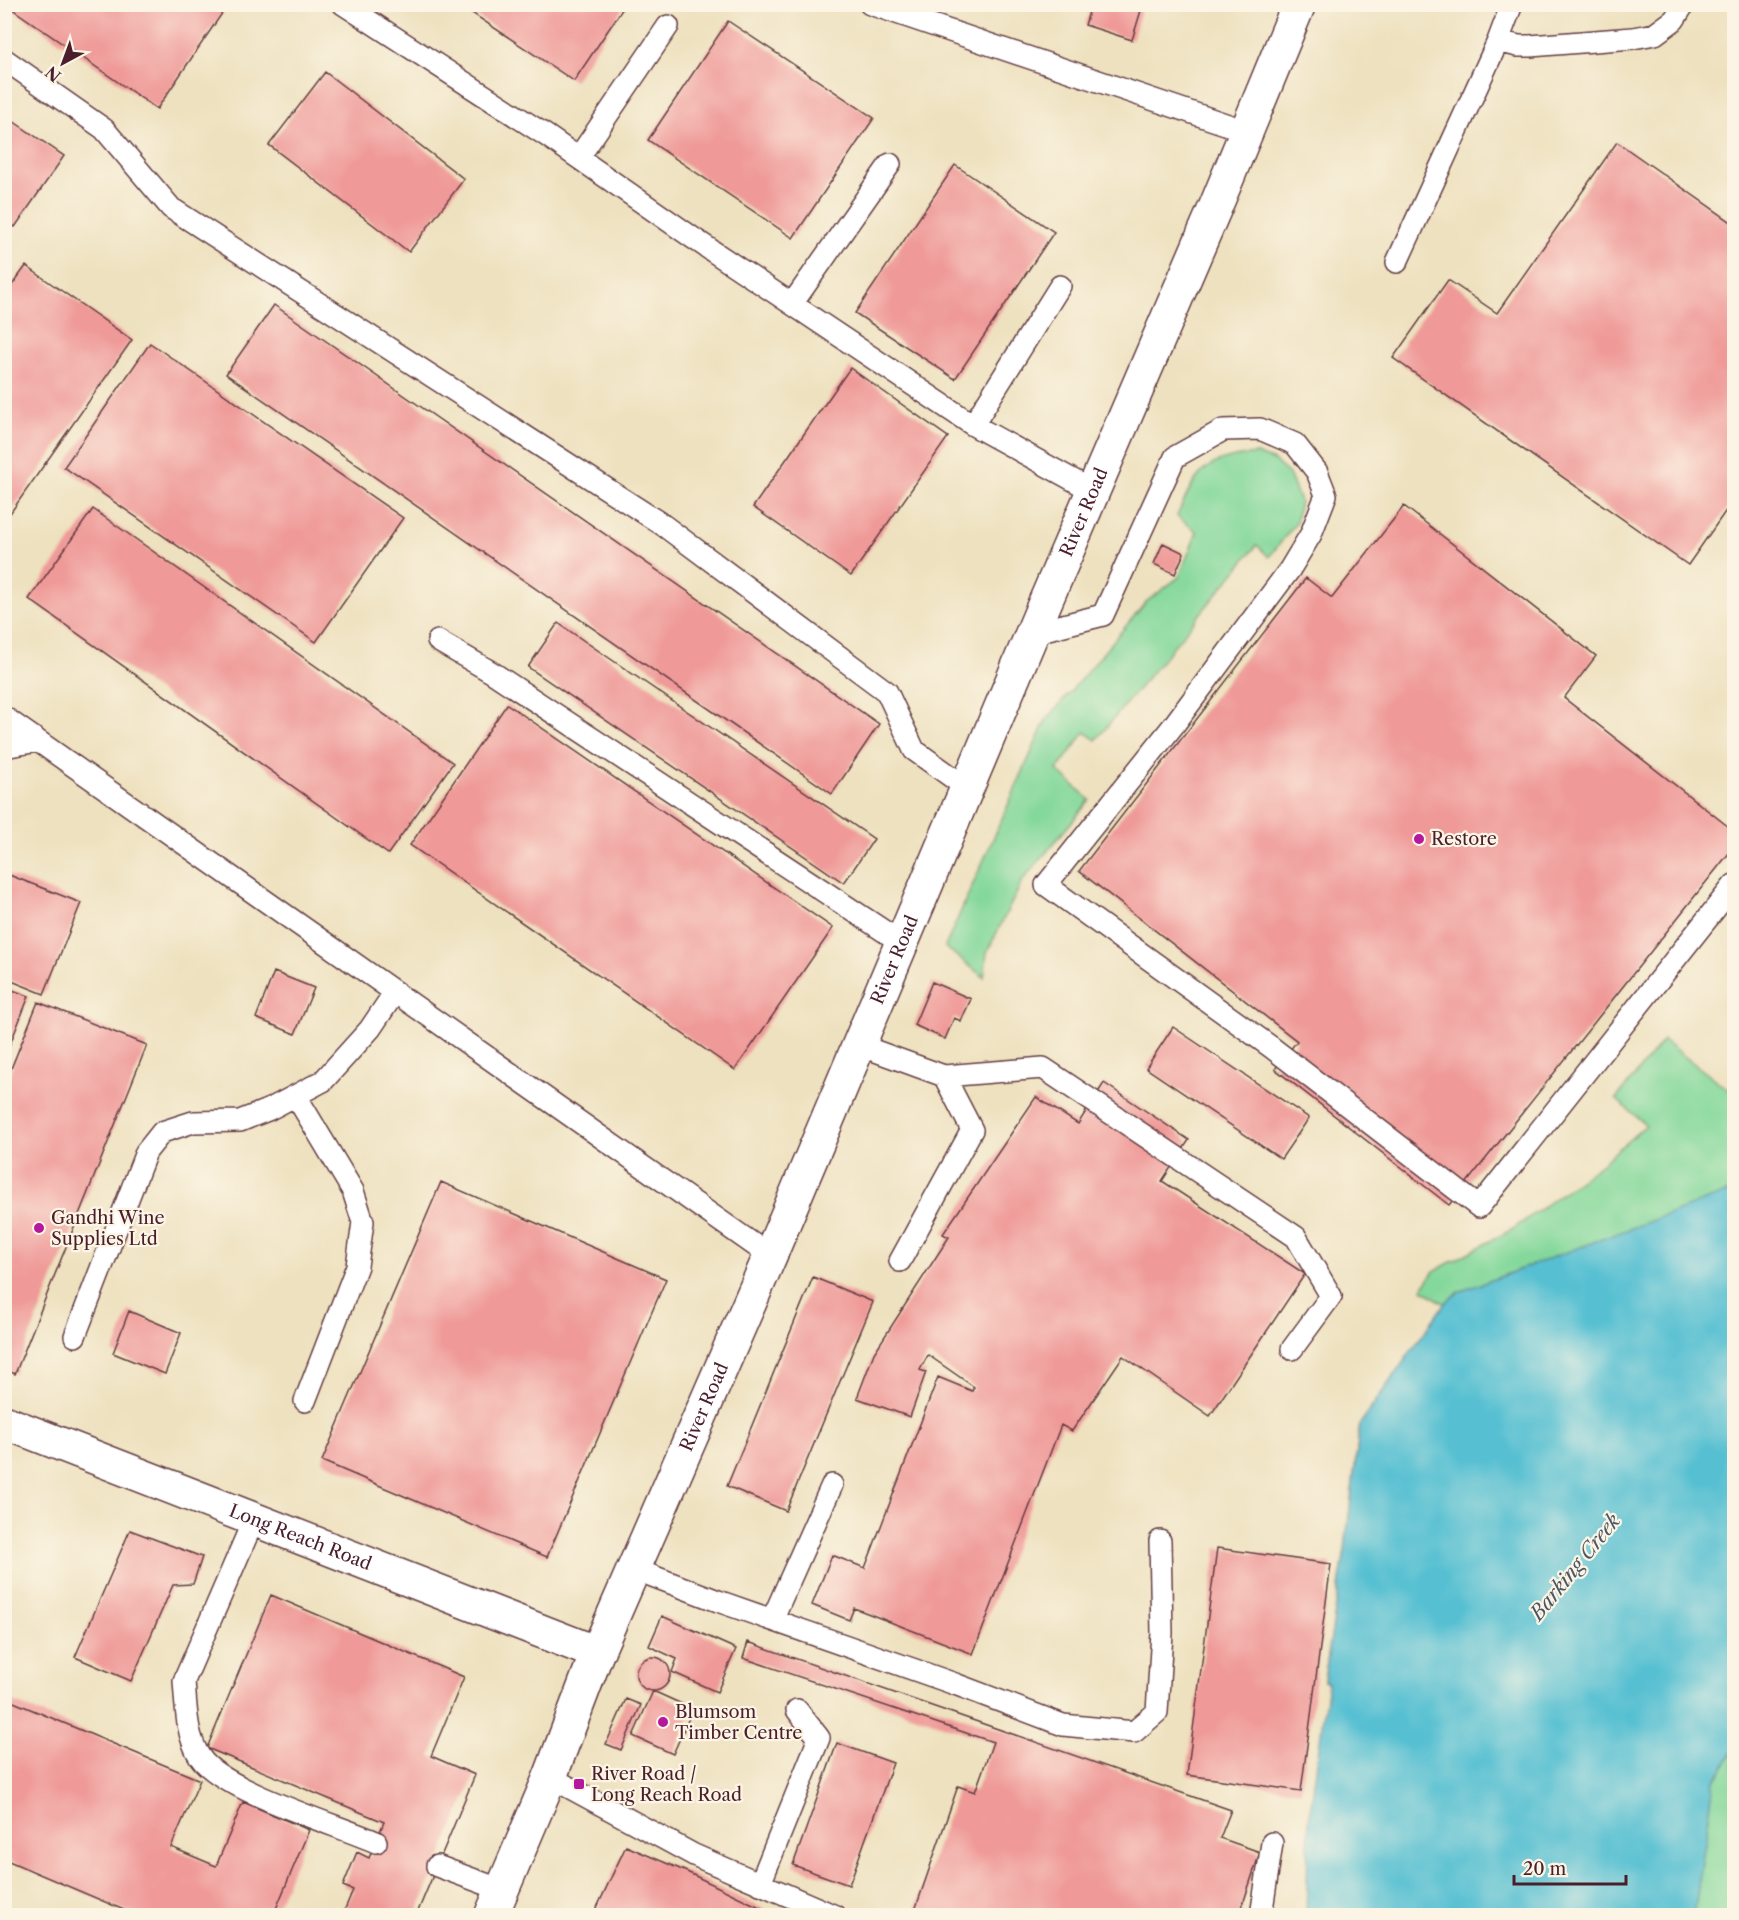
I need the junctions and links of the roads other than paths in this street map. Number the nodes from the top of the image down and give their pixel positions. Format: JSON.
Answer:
{"nodes":[{"id":1,"x":343,"y":4,"type":"edge"},
{"id":2,"x":870,"y":4,"type":"edge"},
{"id":3,"x":1299,"y":4,"type":"edge"},
{"id":4,"x":1512,"y":4,"type":"edge"},
{"id":5,"x":1684,"y":4,"type":"edge"},
{"id":6,"x":668,"y":26,"type":"dead end"},
{"id":7,"x":1498,"y":41,"type":"junction"},
{"id":8,"x":4,"y":60,"type":"edge"},
{"id":9,"x":1246,"y":131,"type":"junction"},
{"id":10,"x":579,"y":157,"type":"junction"},
{"id":11,"x":890,"y":164,"type":"dead end"},
{"id":12,"x":1397,"y":262,"type":"dead end"},
{"id":13,"x":1060,"y":286,"type":"dead end"},
{"id":14,"x":792,"y":304,"type":"junction"},
{"id":15,"x":973,"y":425,"type":"junction"},
{"id":16,"x":1093,"y":491,"type":"junction"},
{"id":17,"x":1032,"y":633,"type":"junction"},
{"id":18,"x":438,"y":641,"type":"dead end"},
{"id":19,"x":4,"y":717,"type":"edge"},
{"id":20,"x":38,"y":741,"type":"junction"},
{"id":21,"x":4,"y":747,"type":"edge"},
{"id":22,"x":967,"y":788,"type":"junction"},
{"id":23,"x":1734,"y":885,"type":"edge"},
{"id":24,"x":902,"y":943,"type":"junction"},
{"id":25,"x":394,"y":992,"type":"junction"},
{"id":26,"x":859,"y":1045,"type":"junction"},
{"id":27,"x":944,"y":1076,"type":"junction"},
{"id":28,"x":296,"y":1096,"type":"junction"},
{"id":29,"x":770,"y":1256,"type":"junction"},
{"id":30,"x":900,"y":1261,"type":"dead end"},
{"id":31,"x":75,"y":1336,"type":"dead end"},
{"id":32,"x":1292,"y":1348,"type":"dead end"},
{"id":33,"x":305,"y":1401,"type":"dead end"},
{"id":34,"x":4,"y":1422,"type":"edge"},
{"id":35,"x":832,"y":1485,"type":"dead end"},
{"id":36,"x":254,"y":1519,"type":"junction"},
{"id":37,"x":1160,"y":1541,"type":"dead end"},
{"id":38,"x":634,"y":1569,"type":"junction"},
{"id":39,"x":772,"y":1620,"type":"junction"},
{"id":40,"x":597,"y":1653,"type":"junction"},
{"id":41,"x":797,"y":1710,"type":"dead end"},
{"id":42,"x":550,"y":1776,"type":"junction"},
{"id":43,"x":376,"y":1842,"type":"dead end"},
{"id":44,"x":1272,"y":1843,"type":"dead end"},
{"id":45,"x":437,"y":1866,"type":"dead end"},
{"id":46,"x":760,"y":1884,"type":"junction"},
{"id":47,"x":496,"y":1903,"type":"edge"},
{"id":48,"x":835,"y":1916,"type":"edge"},
{"id":49,"x":1261,"y":1916,"type":"edge"}],
"edges":[{"from":1,"to":10,"type":"lane"},
{"from":2,"to":9,"type":"lane"},
{"from":3,"to":9,"type":"street","name":"River Road"},
{"from":4,"to":7,"type":"lane"},
{"from":5,"to":7,"type":"lane"},
{"from":6,"to":10,"type":"lane"},
{"from":7,"to":12,"type":"lane"},
{"from":8,"to":22,"type":"lane"},
{"from":9,"to":16,"type":"street","name":"River Road"},
{"from":10,"to":14,"type":"lane"},
{"from":11,"to":14,"type":"lane"},
{"from":13,"to":15,"type":"lane"},
{"from":14,"to":15,"type":"lane"},
{"from":15,"to":16,"type":"lane"},
{"from":16,"to":17,"type":"street","name":"River Road"},
{"from":17,"to":22,"type":"street","name":"River Road"},
{"from":17,"to":23,"type":"lane"},
{"from":18,"to":24,"type":"lane"},
{"from":19,"to":20,"type":"lane"},
{"from":20,"to":21,"type":"lane"},
{"from":20,"to":25,"type":"lane"},
{"from":22,"to":24,"type":"street","name":"River Road"},
{"from":24,"to":26,"type":"street","name":"River Road"},
{"from":25,"to":28,"type":"lane"},
{"from":25,"to":29,"type":"lane"},
{"from":26,"to":27,"type":"lane"},
{"from":26,"to":29,"type":"street","name":"River Road"},
{"from":27,"to":30,"type":"lane"},
{"from":27,"to":32,"type":"lane"},
{"from":28,"to":31,"type":"lane"},
{"from":28,"to":33,"type":"lane"},
{"from":29,"to":38,"type":"street","name":"River Road"},
{"from":34,"to":36,"type":"street","name":"Long Reach Road"},
{"from":35,"to":39,"type":"lane"},
{"from":36,"to":40,"type":"street","name":"Long Reach Road"},
{"from":36,"to":43,"type":"lane"},
{"from":37,"to":39,"type":"lane"},
{"from":38,"to":39,"type":"lane"},
{"from":38,"to":40,"type":"street","name":"River Road"},
{"from":40,"to":42,"type":"street","name":"River Road"},
{"from":41,"to":46,"type":"lane"},
{"from":42,"to":46,"type":"lane"},
{"from":42,"to":47,"type":"street","name":"River Road"},
{"from":44,"to":49,"type":"lane"},
{"from":45,"to":47,"type":"lane"},
{"from":46,"to":48,"type":"lane"}]}
